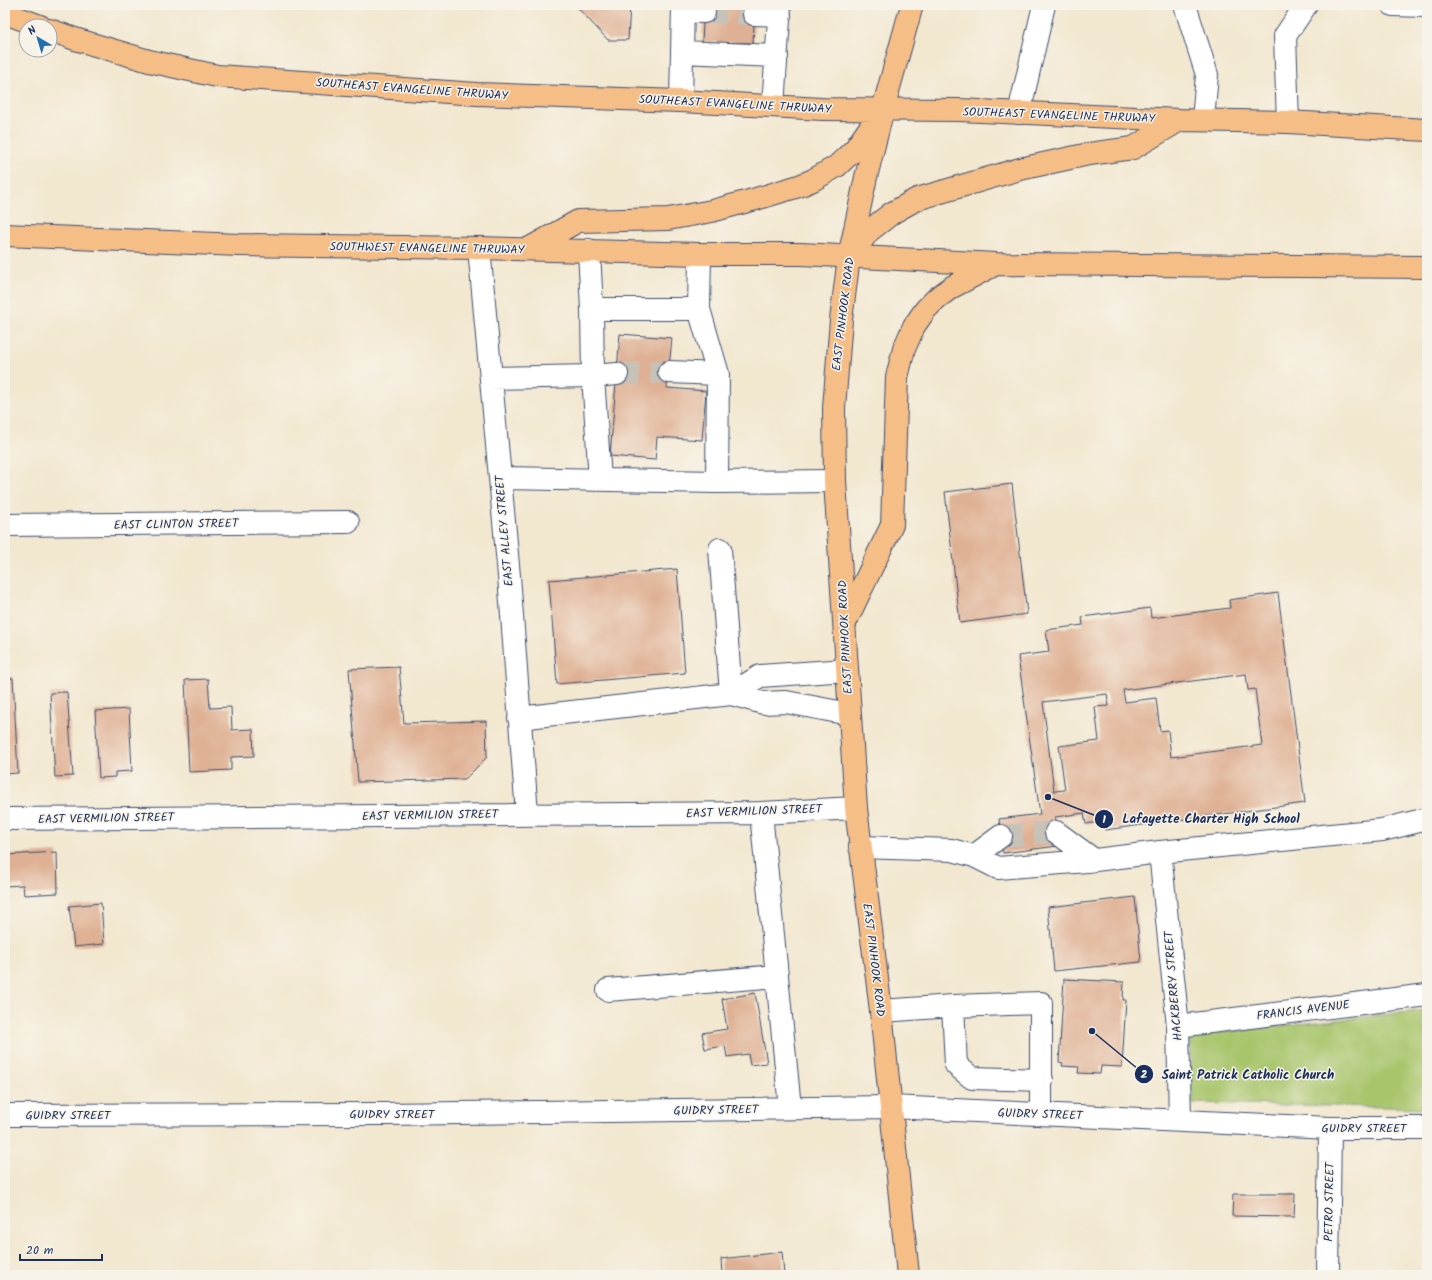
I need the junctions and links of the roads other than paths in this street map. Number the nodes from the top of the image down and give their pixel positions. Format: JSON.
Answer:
{"nodes":[{"id":1,"x":912,"y":5,"type":"edge"},
{"id":2,"x":1044,"y":5,"type":"edge"},
{"id":3,"x":1185,"y":5,"type":"edge"},
{"id":4,"x":1306,"y":5,"type":"edge"},
{"id":5,"x":1393,"y":5,"type":"edge"},
{"id":6,"x":1427,"y":6,"type":"edge"},
{"id":7,"x":690,"y":10,"type":"edge"},
{"id":8,"x":780,"y":10,"type":"edge"},
{"id":9,"x":5,"y":13,"type":"edge"},
{"id":10,"x":754,"y":14,"type":"tunnel mouth"},
{"id":11,"x":18,"y":18,"type":"edge"},
{"id":12,"x":58,"y":33,"type":"edge"},
{"id":13,"x":682,"y":52,"type":"junction"},
{"id":14,"x":777,"y":56,"type":"junction"},
{"id":15,"x":681,"y":101,"type":"junction"},
{"id":16,"x":773,"y":106,"type":"junction"},
{"id":17,"x":883,"y":109,"type":"junction"},
{"id":18,"x":1019,"y":113,"type":"junction"},
{"id":19,"x":1180,"y":120,"type":"junction"},
{"id":20,"x":1203,"y":120,"type":"junction"},
{"id":21,"x":1288,"y":122,"type":"junction"},
{"id":22,"x":1427,"y":130,"type":"edge"},
{"id":23,"x":5,"y":235,"type":"edge"},
{"id":24,"x":479,"y":248,"type":"junction"},
{"id":25,"x":527,"y":249,"type":"junction"},
{"id":26,"x":589,"y":250,"type":"junction"},
{"id":27,"x":700,"y":254,"type":"junction"},
{"id":28,"x":849,"y":257,"type":"junction"},
{"id":29,"x":996,"y":264,"type":"junction"},
{"id":30,"x":1427,"y":266,"type":"edge"},
{"id":31,"x":592,"y":309,"type":"junction"},
{"id":32,"x":699,"y":309,"type":"junction"},
{"id":33,"x":669,"y":372,"type":"tunnel mouth"},
{"id":34,"x":617,"y":374,"type":"tunnel mouth"},
{"id":35,"x":718,"y":374,"type":"junction"},
{"id":36,"x":593,"y":376,"type":"junction"},
{"id":37,"x":491,"y":378,"type":"junction"},
{"id":38,"x":500,"y":478,"type":"junction"},
{"id":39,"x":600,"y":480,"type":"junction"},
{"id":40,"x":835,"y":481,"type":"junction"},
{"id":41,"x":717,"y":482,"type":"junction"},
{"id":42,"x":348,"y":522,"type":"dead end"},
{"id":43,"x":5,"y":525,"type":"edge"},
{"id":44,"x":720,"y":549,"type":"dead end"},
{"id":45,"x":845,"y":623,"type":"junction"},
{"id":46,"x":847,"y":670,"type":"junction"},
{"id":47,"x":731,"y":694,"type":"junction"},
{"id":48,"x":849,"y":714,"type":"junction"},
{"id":49,"x":519,"y":718,"type":"junction"},
{"id":50,"x":856,"y":808,"type":"junction"},
{"id":51,"x":761,"y":813,"type":"junction"},
{"id":52,"x":527,"y":814,"type":"junction"},
{"id":53,"x":5,"y":819,"type":"edge"},
{"id":54,"x":1427,"y":819,"type":"edge"},
{"id":55,"x":1056,"y":832,"type":"tunnel mouth"},
{"id":56,"x":1001,"y":836,"type":"tunnel mouth"},
{"id":57,"x":860,"y":846,"type":"junction"},
{"id":58,"x":1160,"y":852,"type":"junction"},
{"id":59,"x":974,"y":856,"type":"junction"},
{"id":60,"x":1094,"y":860,"type":"junction"},
{"id":61,"x":777,"y":976,"type":"junction"},
{"id":62,"x":608,"y":990,"type":"dead end"},
{"id":63,"x":1427,"y":995,"type":"edge"},
{"id":64,"x":953,"y":1006,"type":"junction"},
{"id":65,"x":881,"y":1011,"type":"junction"},
{"id":66,"x":1178,"y":1026,"type":"junction"},
{"id":67,"x":1042,"y":1080,"type":"junction"},
{"id":68,"x":891,"y":1107,"type":"junction"},
{"id":69,"x":790,"y":1108,"type":"junction"},
{"id":70,"x":1041,"y":1114,"type":"junction"},
{"id":71,"x":5,"y":1115,"type":"edge"},
{"id":72,"x":1180,"y":1120,"type":"junction"},
{"id":73,"x":1330,"y":1128,"type":"junction"},
{"id":74,"x":1427,"y":1128,"type":"edge"},
{"id":75,"x":908,"y":1275,"type":"edge"},
{"id":76,"x":1328,"y":1275,"type":"edge"}],
"edges":[{"from":1,"to":17,"type":"main road","name":"EAST PINHOOK ROAD"},
{"from":2,"to":18,"type":"street"},
{"from":3,"to":20,"type":"street"},
{"from":4,"to":21,"type":"street"},
{"from":5,"to":6,"type":"street"},
{"from":7,"to":13,"type":"street"},
{"from":8,"to":10,"type":"street"},
{"from":8,"to":14,"type":"street"},
{"from":9,"to":11,"type":"main road"},
{"from":12,"to":15,"type":"main road","name":"SOUTHEAST EVANGELINE THRUWAY"},
{"from":13,"to":14,"type":"street"},
{"from":13,"to":15,"type":"street"},
{"from":14,"to":16,"type":"street"},
{"from":15,"to":16,"type":"main road","name":"SOUTHEAST EVANGELINE THRUWAY"},
{"from":16,"to":17,"type":"main road","name":"SOUTHEAST EVANGELINE THRUWAY"},
{"from":17,"to":18,"type":"main road","name":"SOUTHEAST EVANGELINE THRUWAY"},
{"from":17,"to":25,"type":"main road"},
{"from":17,"to":28,"type":"main road","name":"EAST PINHOOK ROAD"},
{"from":18,"to":19,"type":"main road","name":"SOUTHEAST EVANGELINE THRUWAY"},
{"from":19,"to":20,"type":"main road","name":"SOUTHEAST EVANGELINE THRUWAY"},
{"from":19,"to":28,"type":"main road"},
{"from":20,"to":21,"type":"main road","name":"SOUTHEAST EVANGELINE THRUWAY"},
{"from":21,"to":22,"type":"main road","name":"SOUTHEAST EVANGELINE THRUWAY"},
{"from":23,"to":24,"type":"main road","name":"SOUTHWEST EVANGELINE THRUWAY"},
{"from":24,"to":25,"type":"main road","name":"SOUTHWEST EVANGELINE THRUWAY"},
{"from":24,"to":37,"type":"street","name":"EAST ALLEY STREET"},
{"from":25,"to":26,"type":"main road","name":"SOUTHWEST EVANGELINE THRUWAY"},
{"from":26,"to":27,"type":"main road","name":"SOUTHWEST EVANGELINE THRUWAY"},
{"from":26,"to":31,"type":"street"},
{"from":27,"to":28,"type":"main road","name":"SOUTHWEST EVANGELINE THRUWAY"},
{"from":27,"to":32,"type":"street"},
{"from":28,"to":29,"type":"main road","name":"SOUTHWEST EVANGELINE THRUWAY"},
{"from":28,"to":40,"type":"main road","name":"EAST PINHOOK ROAD"},
{"from":29,"to":30,"type":"main road","name":"SOUTHWEST EVANGELINE THRUWAY"},
{"from":29,"to":45,"type":"main road"},
{"from":31,"to":32,"type":"street"},
{"from":31,"to":36,"type":"street"},
{"from":32,"to":35,"type":"street"},
{"from":33,"to":35,"type":"street"},
{"from":34,"to":36,"type":"street"},
{"from":35,"to":41,"type":"street"},
{"from":36,"to":37,"type":"street"},
{"from":36,"to":39,"type":"street"},
{"from":37,"to":38,"type":"street","name":"EAST ALLEY STREET"},
{"from":38,"to":39,"type":"street"},
{"from":38,"to":49,"type":"street","name":"EAST ALLEY STREET"},
{"from":39,"to":41,"type":"street"},
{"from":40,"to":41,"type":"street"},
{"from":40,"to":45,"type":"main road","name":"EAST PINHOOK ROAD"},
{"from":42,"to":43,"type":"street","name":"EAST CLINTON STREET"},
{"from":44,"to":47,"type":"street"},
{"from":45,"to":46,"type":"main road","name":"EAST PINHOOK ROAD"},
{"from":46,"to":47,"type":"street"},
{"from":46,"to":48,"type":"main road","name":"EAST PINHOOK ROAD"},
{"from":47,"to":48,"type":"street"},
{"from":47,"to":49,"type":"street"},
{"from":48,"to":50,"type":"main road","name":"EAST PINHOOK ROAD"},
{"from":49,"to":52,"type":"street","name":"EAST ALLEY STREET"},
{"from":50,"to":51,"type":"street","name":"EAST VERMILION STREET"},
{"from":50,"to":57,"type":"main road","name":"EAST PINHOOK ROAD"},
{"from":51,"to":52,"type":"street","name":"EAST VERMILION STREET"},
{"from":51,"to":61,"type":"street"},
{"from":52,"to":53,"type":"street","name":"EAST VERMILION STREET"},
{"from":54,"to":58,"type":"street"},
{"from":55,"to":60,"type":"street"},
{"from":56,"to":59,"type":"street"},
{"from":57,"to":59,"type":"street"},
{"from":57,"to":65,"type":"main road","name":"EAST PINHOOK ROAD"},
{"from":58,"to":60,"type":"street"},
{"from":58,"to":66,"type":"street","name":"HACKBERRY STREET"},
{"from":59,"to":60,"type":"street"},
{"from":61,"to":62,"type":"street"},
{"from":61,"to":69,"type":"street"},
{"from":63,"to":66,"type":"street","name":"FRANCIS AVENUE"},
{"from":64,"to":65,"type":"street"},
{"from":64,"to":67,"type":"street"},
{"from":64,"to":67,"type":"street"},
{"from":65,"to":68,"type":"main road","name":"EAST PINHOOK ROAD"},
{"from":66,"to":72,"type":"street","name":"HACKBERRY STREET"},
{"from":67,"to":70,"type":"street"},
{"from":68,"to":69,"type":"street","name":"GUIDRY STREET"},
{"from":68,"to":70,"type":"street","name":"GUIDRY STREET"},
{"from":68,"to":75,"type":"main road","name":"EAST PINHOOK ROAD"},
{"from":69,"to":71,"type":"street","name":"GUIDRY STREET"},
{"from":70,"to":72,"type":"street","name":"GUIDRY STREET"},
{"from":72,"to":73,"type":"street","name":"GUIDRY STREET"},
{"from":73,"to":74,"type":"street","name":"GUIDRY STREET"},
{"from":73,"to":76,"type":"street","name":"PETRO STREET"}]}
